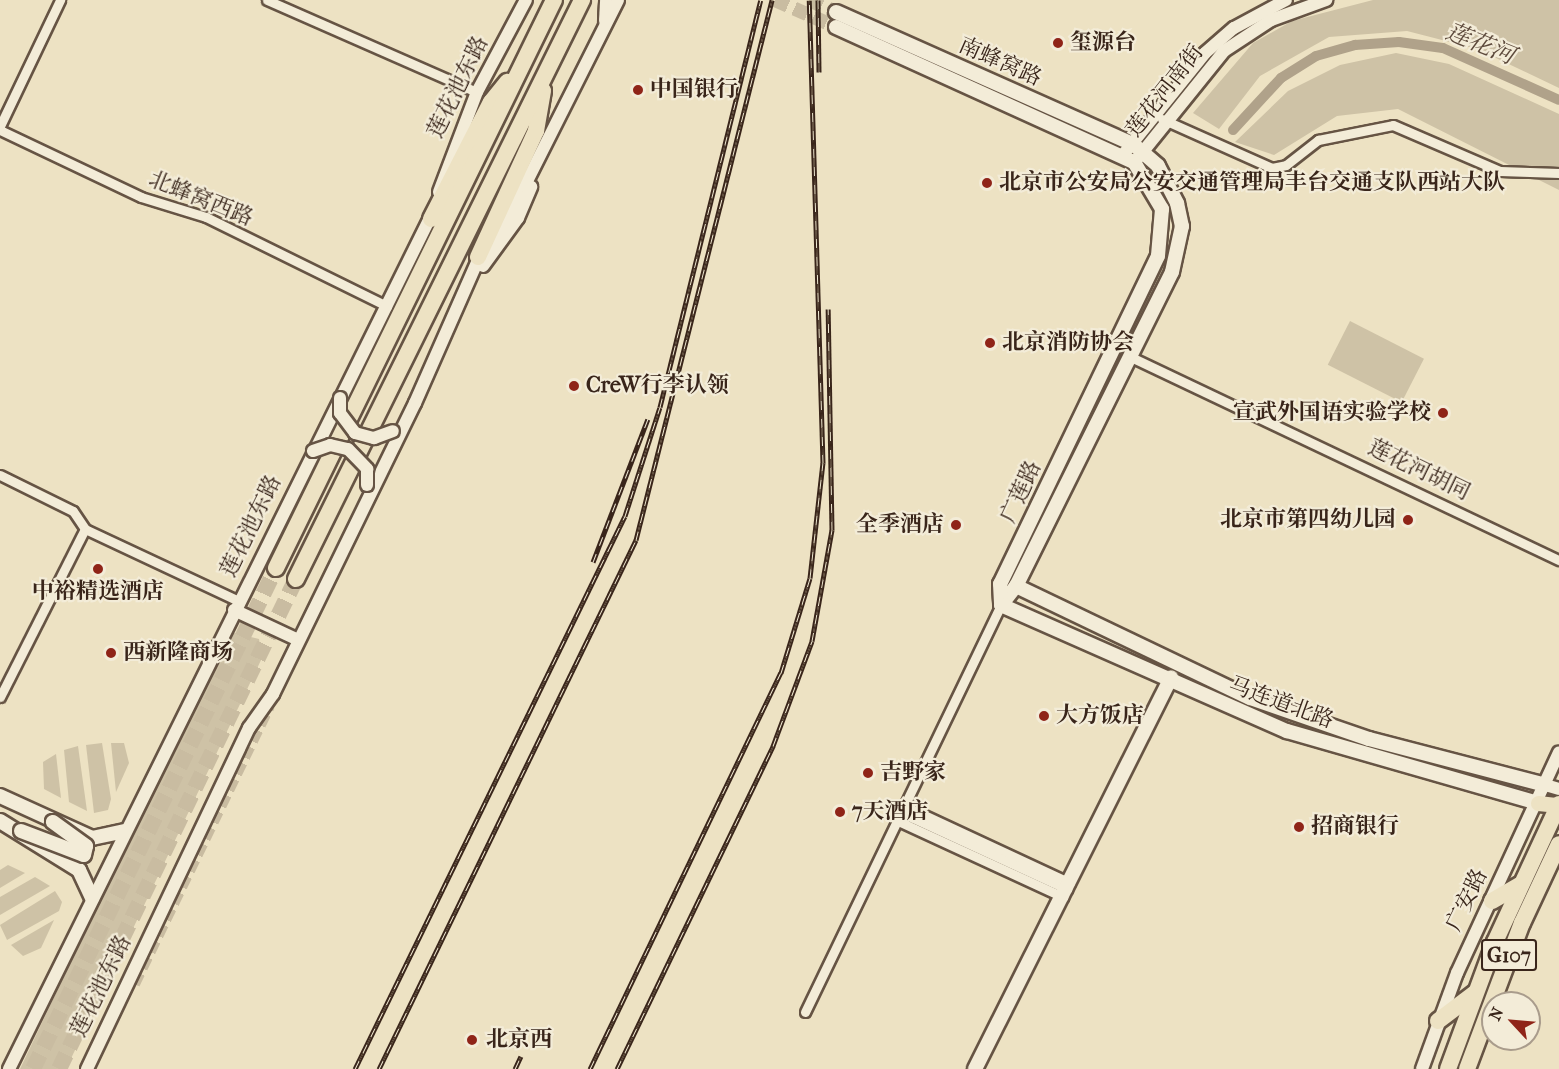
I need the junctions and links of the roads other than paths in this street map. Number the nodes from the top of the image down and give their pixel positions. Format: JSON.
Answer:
{"nodes":[{"id":1,"x":60,"y":0,"type":"edge"},
{"id":2,"x":267,"y":0,"type":"edge"},
{"id":3,"x":526,"y":0,"type":"edge"},
{"id":4,"x":554,"y":0,"type":"edge"},
{"id":5,"x":582,"y":0,"type":"edge"},
{"id":6,"x":606,"y":0,"type":"edge"},
{"id":7,"x":618,"y":0,"type":"edge"},
{"id":8,"x":1286,"y":0,"type":"edge"},
{"id":9,"x":1326,"y":0,"type":"edge"},
{"id":10,"x":836,"y":12,"type":"tunnel mouth"},
{"id":11,"x":605,"y":25,"type":"junction"},
{"id":12,"x":836,"y":27,"type":"tunnel mouth"},
{"id":13,"x":523,"y":63,"type":"junction"},
{"id":14,"x":546,"y":72,"type":"junction"},
{"id":15,"x":477,"y":92,"type":"junction"},
{"id":16,"x":1156,"y":117,"type":"junction"},
{"id":17,"x":1169,"y":123,"type":"junction"},
{"id":18,"x":0,"y":128,"type":"edge"},
{"id":19,"x":1133,"y":144,"type":"junction"},
{"id":20,"x":1146,"y":151,"type":"junction"},
{"id":21,"x":1128,"y":159,"type":"junction"},
{"id":22,"x":1559,"y":173,"type":"edge"},
{"id":23,"x":530,"y":175,"type":"junction"},
{"id":24,"x":431,"y":219,"type":"junction"},
{"id":25,"x":478,"y":257,"type":"junction"},
{"id":26,"x":468,"y":296,"type":"dead end"},
{"id":27,"x":387,"y":306,"type":"junction"},
{"id":28,"x":455,"y":309,"type":"junction"},
{"id":29,"x":1131,"y":357,"type":"junction"},
{"id":30,"x":340,"y":398,"type":"junction"},
{"id":31,"x":393,"y":431,"type":"junction"},
{"id":32,"x":313,"y":451,"type":"junction"},
{"id":33,"x":0,"y":475,"type":"edge"},
{"id":34,"x":367,"y":485,"type":"junction"},
{"id":35,"x":85,"y":529,"type":"junction"},
{"id":36,"x":1559,"y":560,"type":"edge"},
{"id":37,"x":276,"y":568,"type":"tunnel mouth"},
{"id":38,"x":296,"y":579,"type":"tunnel mouth"},
{"id":39,"x":1016,"y":586,"type":"junction"},
{"id":40,"x":1001,"y":605,"type":"junction"},
{"id":41,"x":236,"y":606,"type":"junction"},
{"id":42,"x":294,"y":638,"type":"junction"},
{"id":43,"x":1176,"y":664,"type":"junction"},
{"id":44,"x":1168,"y":683,"type":"junction"},
{"id":45,"x":0,"y":697,"type":"edge"},
{"id":46,"x":249,"y":728,"type":"junction"},
{"id":47,"x":1559,"y":752,"type":"edge"},
{"id":48,"x":1545,"y":785,"type":"junction"},
{"id":49,"x":1559,"y":789,"type":"edge"},
{"id":50,"x":0,"y":796,"type":"edge"},
{"id":51,"x":1538,"y":803,"type":"junction"},
{"id":52,"x":1559,"y":805,"type":"edge"},
{"id":53,"x":901,"y":813,"type":"junction"},
{"id":54,"x":0,"y":821,"type":"edge"},
{"id":55,"x":53,"y":822,"type":"junction"},
{"id":56,"x":21,"y":831,"type":"junction"},
{"id":57,"x":118,"y":834,"type":"junction"},
{"id":58,"x":1559,"y":844,"type":"edge"},
{"id":59,"x":1520,"y":885,"type":"junction"},
{"id":60,"x":1067,"y":890,"type":"junction"},
{"id":61,"x":90,"y":891,"type":"junction"},
{"id":62,"x":1492,"y":901,"type":"junction"},
{"id":63,"x":1476,"y":992,"type":"junction"},
{"id":64,"x":805,"y":1012,"type":"dead end"},
{"id":65,"x":1438,"y":1021,"type":"junction"},
{"id":66,"x":9,"y":1069,"type":"edge"},
{"id":67,"x":87,"y":1069,"type":"edge"},
{"id":68,"x":975,"y":1069,"type":"edge"},
{"id":69,"x":1422,"y":1069,"type":"edge"},
{"id":70,"x":1448,"y":1069,"type":"edge"},
{"id":71,"x":1467,"y":1069,"type":"edge"}],
"edges":[{"from":1,"to":18,"type":"street"},
{"from":2,"to":15,"type":"street"},
{"from":3,"to":15,"type":"street","name":"莲花池东路"},
{"from":4,"to":13,"type":"highway","name":"莲花池东路"},
{"from":5,"to":14,"type":"highway"},
{"from":6,"to":11,"type":"street"},
{"from":7,"to":11,"type":"street","name":"莲花池东路"},
{"from":8,"to":16,"type":"street","name":"莲花河南街"},
{"from":9,"to":17,"type":"street","name":"莲花河南街"},
{"from":10,"to":19,"type":"main road","name":"南蜂窝路"},
{"from":11,"to":23,"type":"street","name":"莲花池东路"},
{"from":12,"to":21,"type":"main road","name":"南蜂窝路"},
{"from":13,"to":24,"type":"highway"},
{"from":13,"to":37,"type":"highway","name":"莲花池东路"},
{"from":14,"to":25,"type":"highway"},
{"from":14,"to":38,"type":"highway"},
{"from":15,"to":24,"type":"street","name":"莲花池东路"},
{"from":16,"to":17,"type":"street"},
{"from":16,"to":19,"type":"street","name":"莲花河南街"},
{"from":17,"to":20,"type":"street","name":"莲花河南街"},
{"from":17,"to":22,"type":"street"},
{"from":18,"to":27,"type":"street","name":"北蜂窝西路"},
{"from":19,"to":20,"type":"main road","name":"南蜂窝路"},
{"from":19,"to":21,"type":"street","name":"莲花河南街"},
{"from":20,"to":21,"type":"street","name":"莲花河南街"},
{"from":20,"to":29,"type":"main road","name":"广莲路"},
{"from":21,"to":40,"type":"main road","name":"广莲路"},
{"from":23,"to":25,"type":"street","name":"莲花池东路"},
{"from":23,"to":26,"type":"street"},
{"from":24,"to":27,"type":"street","name":"莲花池东路"},
{"from":25,"to":28,"type":"street","name":"莲花池东路"},
{"from":27,"to":30,"type":"street","name":"莲花池东路"},
{"from":28,"to":31,"type":"street","name":"莲花池东路"},
{"from":28,"to":46,"type":"street","name":"莲花池东路"},
{"from":29,"to":36,"type":"street","name":"莲花河胡同"},
{"from":29,"to":39,"type":"main road","name":"广莲路"},
{"from":30,"to":31,"type":"street","bridge":true},
{"from":30,"to":32,"type":"street","name":"莲花池东路"},
{"from":31,"to":34,"type":"street","name":"莲花池东路"},
{"from":32,"to":34,"type":"street","bridge":true},
{"from":32,"to":41,"type":"street","name":"莲花池东路"},
{"from":33,"to":35,"type":"street"},
{"from":34,"to":42,"type":"street","name":"莲花池东路"},
{"from":35,"to":41,"type":"street"},
{"from":35,"to":45,"type":"street"},
{"from":39,"to":40,"type":"main road","name":"广莲路"},
{"from":39,"to":43,"type":"main road","name":"马连道北路"},
{"from":40,"to":44,"type":"main road","name":"马连道北路"},
{"from":40,"to":53,"type":"street","name":"广莲路"},
{"from":41,"to":42,"type":"street"},
{"from":41,"to":57,"type":"street","name":"莲花池东路"},
{"from":42,"to":46,"type":"street","name":"莲花池东路"},
{"from":43,"to":44,"type":"main road"},
{"from":43,"to":48,"type":"main road","name":"马连道北路"},
{"from":44,"to":51,"type":"main road","name":"马连道北路"},
{"from":44,"to":60,"type":"main road"},
{"from":46,"to":67,"type":"street","name":"莲花池东路"},
{"from":47,"to":48,"type":"street","name":"广安路"},
{"from":48,"to":49,"type":"street","name":"马连道北路"},
{"from":48,"to":51,"type":"street","name":"广安路"},
{"from":50,"to":55,"type":"main road"},
{"from":51,"to":52,"type":"main road","name":"马连道北路"},
{"from":51,"to":62,"type":"street","name":"广安路"},
{"from":52,"to":59,"type":"highway","name":"广安路","number":"G107"},
{"from":53,"to":60,"type":"street"},
{"from":53,"to":60,"type":"street"},
{"from":53,"to":64,"type":"street","name":"广莲路"},
{"from":54,"to":56,"type":"main road"},
{"from":55,"to":56,"type":"main road","bridge":true},
{"from":55,"to":57,"type":"main road","bridge":true},
{"from":56,"to":61,"type":"main road","bridge":true},
{"from":57,"to":61,"type":"street","name":"莲花池东路"},
{"from":58,"to":71,"type":"highway","number":"G107"},
{"from":59,"to":62,"type":"highway"},
{"from":59,"to":63,"type":"highway","name":"广安路","number":"G107"},
{"from":60,"to":68,"type":"main road"},
{"from":61,"to":66,"type":"street","name":"莲花池东路"},
{"from":62,"to":65,"type":"street","name":"广安路"},
{"from":63,"to":65,"type":"highway"},
{"from":63,"to":70,"type":"highway","name":"广安路","number":"G107"},
{"from":65,"to":69,"type":"street","name":"广安路"}]}
